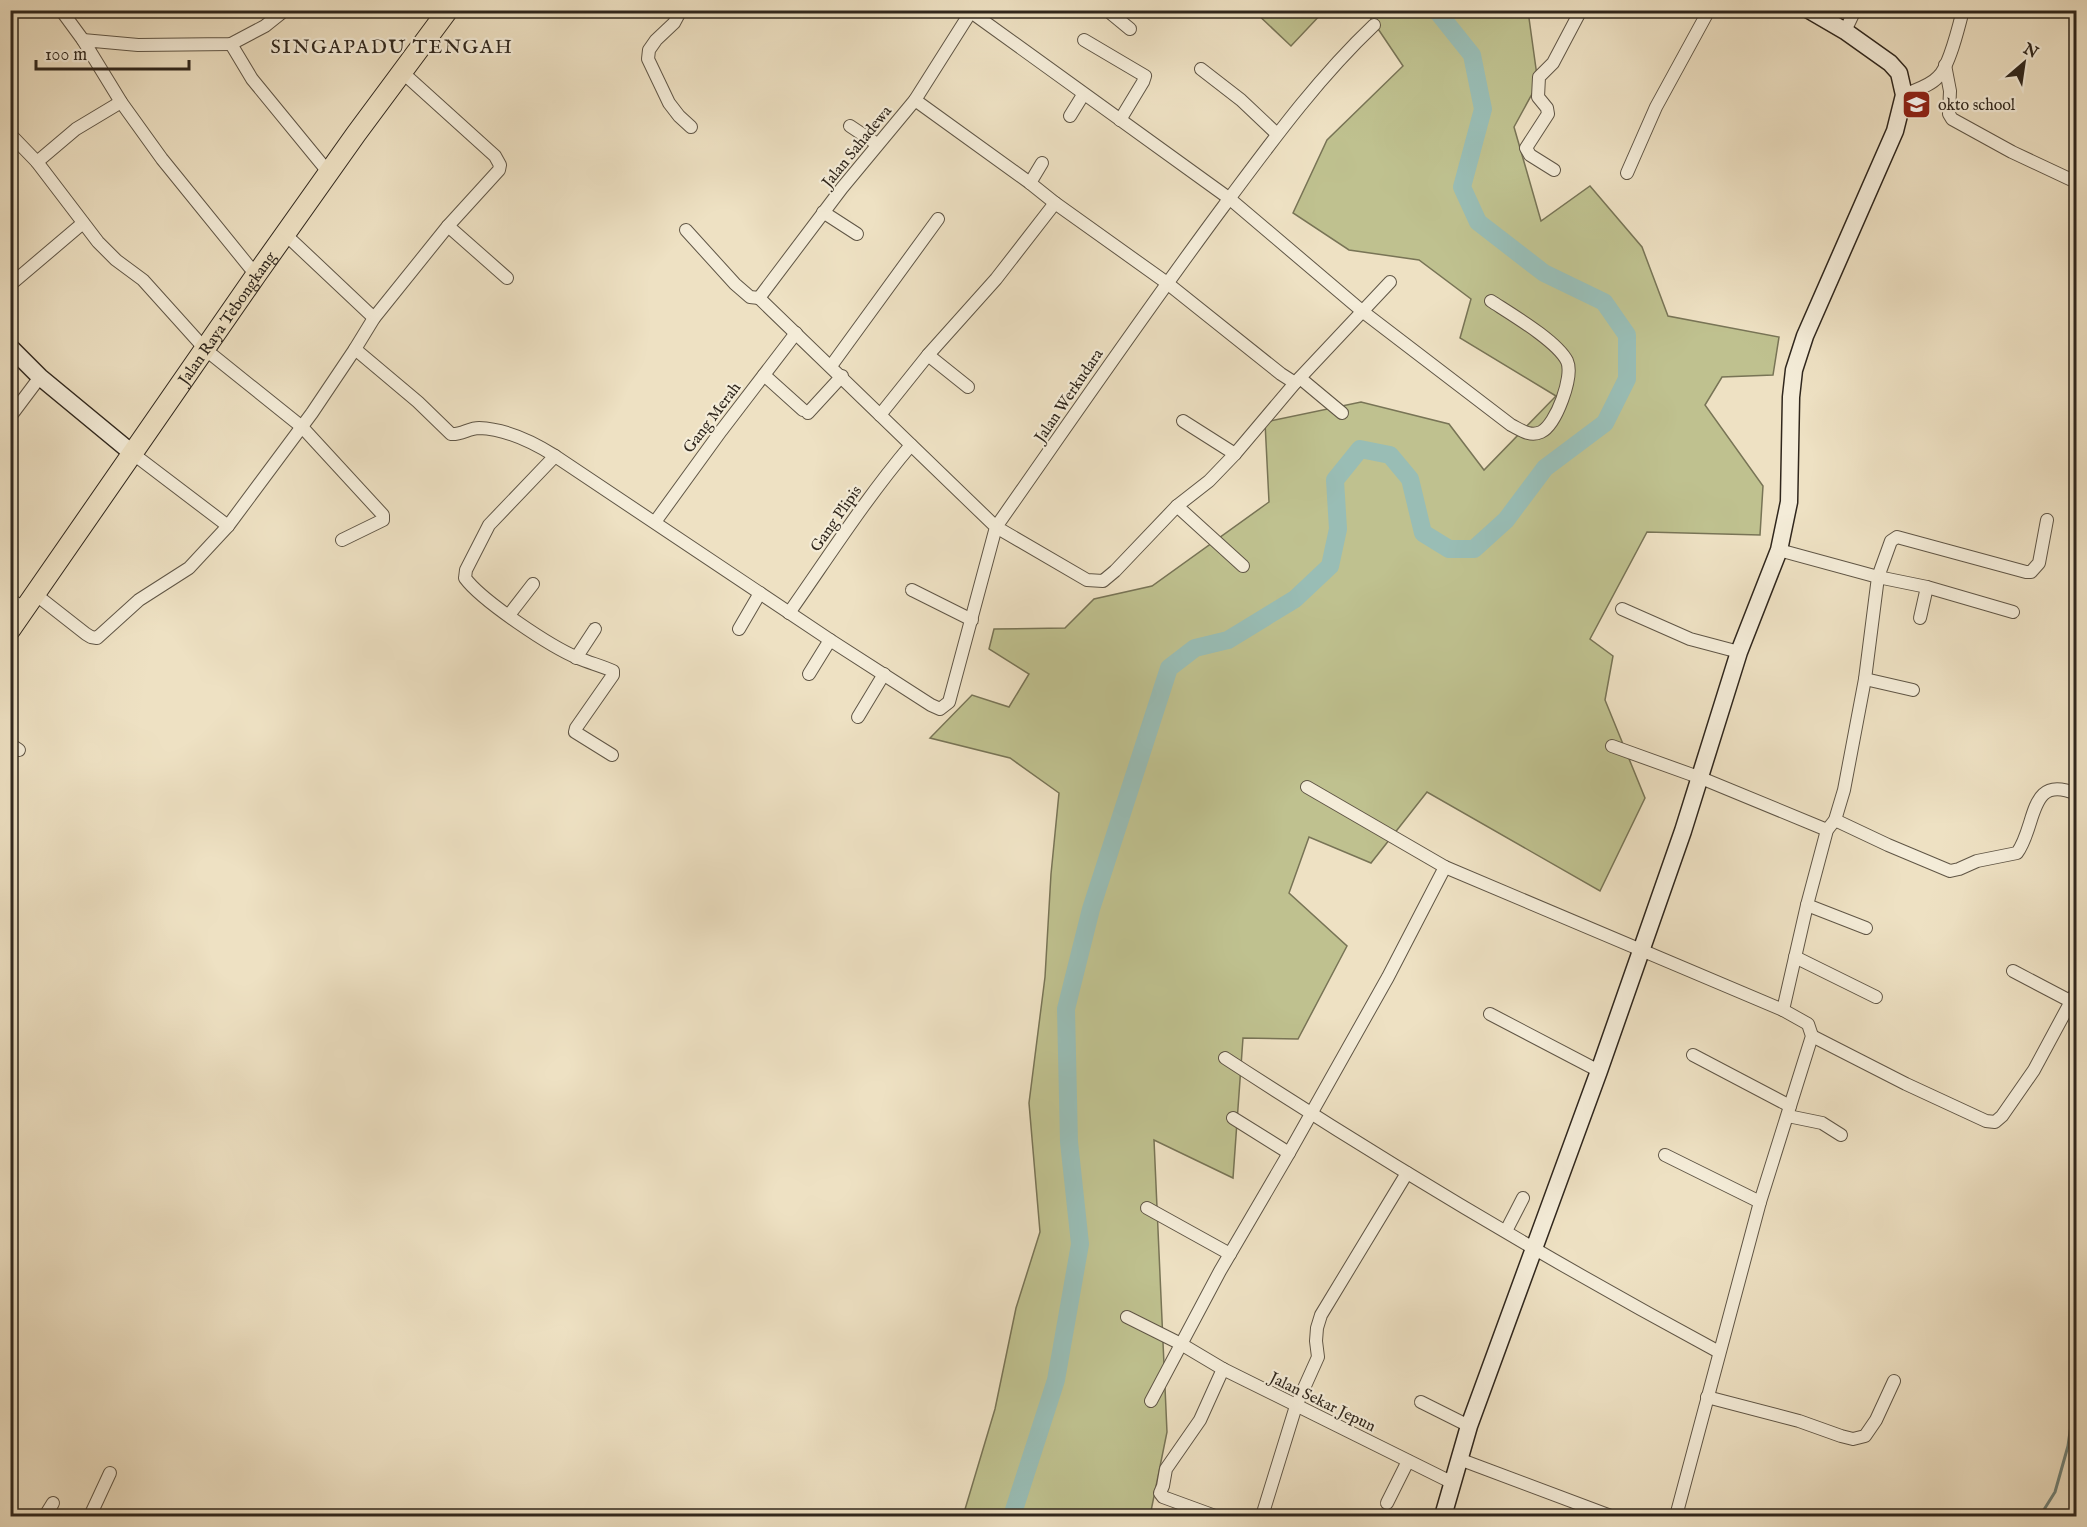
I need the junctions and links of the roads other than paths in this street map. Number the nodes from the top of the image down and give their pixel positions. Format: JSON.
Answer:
{"nodes":[{"id":1,"x":61,"y":10,"type":"edge"},
{"id":2,"x":285,"y":10,"type":"edge"},
{"id":3,"x":448,"y":10,"type":"edge"},
{"id":4,"x":681,"y":10,"type":"edge"},
{"id":5,"x":1107,"y":10,"type":"edge"},
{"id":6,"x":1581,"y":10,"type":"edge"},
{"id":7,"x":1709,"y":10,"type":"edge"},
{"id":8,"x":1809,"y":10,"type":"edge"},
{"id":9,"x":1855,"y":10,"type":"edge"},
{"id":10,"x":1963,"y":10,"type":"edge"},
{"id":11,"x":971,"y":11,"type":"edge"},
{"id":12,"x":1374,"y":25,"type":"dead end"},
{"id":13,"x":1131,"y":29,"type":"dead end"},
{"id":14,"x":1845,"y":31,"type":"junction"},
{"id":15,"x":83,"y":40,"type":"junction"},
{"id":16,"x":1084,"y":40,"type":"dead end"},
{"id":17,"x":231,"y":44,"type":"junction"},
{"id":18,"x":1945,"y":65,"type":"junction"},
{"id":19,"x":1202,"y":69,"type":"dead end"},
{"id":20,"x":402,"y":72,"type":"junction"},
{"id":21,"x":1903,"y":88,"type":"junction"},
{"id":22,"x":1083,"y":95,"type":"junction"},
{"id":23,"x":915,"y":100,"type":"junction"},
{"id":24,"x":121,"y":102,"type":"junction"},
{"id":25,"x":1071,"y":116,"type":"dead end"},
{"id":26,"x":1120,"y":120,"type":"junction"},
{"id":27,"x":850,"y":126,"type":"dead end"},
{"id":28,"x":691,"y":127,"type":"dead end"},
{"id":29,"x":10,"y":134,"type":"edge"},
{"id":30,"x":1277,"y":134,"type":"junction"},
{"id":31,"x":877,"y":144,"type":"junction"},
{"id":32,"x":36,"y":162,"type":"junction"},
{"id":33,"x":1042,"y":163,"type":"dead end"},
{"id":34,"x":1554,"y":170,"type":"dead end"},
{"id":35,"x":329,"y":173,"type":"junction"},
{"id":36,"x":1627,"y":173,"type":"dead end"},
{"id":37,"x":2076,"y":182,"type":"edge"},
{"id":38,"x":1030,"y":183,"type":"junction"},
{"id":39,"x":1230,"y":199,"type":"junction"},
{"id":40,"x":1055,"y":203,"type":"junction"},
{"id":41,"x":823,"y":212,"type":"junction"},
{"id":42,"x":938,"y":219,"type":"dead end"},
{"id":43,"x":83,"y":223,"type":"junction"},
{"id":44,"x":448,"y":226,"type":"junction"},
{"id":45,"x":686,"y":230,"type":"dead end"},
{"id":46,"x":857,"y":234,"type":"dead end"},
{"id":47,"x":286,"y":235,"type":"junction"},
{"id":48,"x":256,"y":275,"type":"junction"},
{"id":49,"x":507,"y":278,"type":"dead end"},
{"id":50,"x":1390,"y":282,"type":"dead end"},
{"id":51,"x":1167,"y":283,"type":"junction"},
{"id":52,"x":10,"y":285,"type":"edge"},
{"id":53,"x":759,"y":298,"type":"junction"},
{"id":54,"x":1491,"y":301,"type":"dead end"},
{"id":55,"x":1362,"y":311,"type":"junction"},
{"id":56,"x":374,"y":318,"type":"junction"},
{"id":57,"x":796,"y":333,"type":"junction"},
{"id":58,"x":10,"y":346,"type":"edge"},
{"id":59,"x":355,"y":349,"type":"junction"},
{"id":60,"x":206,"y":350,"type":"junction"},
{"id":61,"x":928,"y":355,"type":"junction"},
{"id":62,"x":831,"y":366,"type":"junction"},
{"id":63,"x":764,"y":375,"type":"junction"},
{"id":64,"x":842,"y":376,"type":"junction"},
{"id":65,"x":40,"y":377,"type":"junction"},
{"id":66,"x":1297,"y":381,"type":"junction"},
{"id":67,"x":968,"y":387,"type":"dead end"},
{"id":68,"x":1342,"y":412,"type":"dead end"},
{"id":69,"x":880,"y":415,"type":"junction"},
{"id":70,"x":10,"y":417,"type":"edge"},
{"id":71,"x":1183,"y":421,"type":"dead end"},
{"id":72,"x":302,"y":427,"type":"junction"},
{"id":73,"x":911,"y":445,"type":"junction"},
{"id":74,"x":132,"y":453,"type":"junction"},
{"id":75,"x":1235,"y":454,"type":"junction"},
{"id":76,"x":555,"y":456,"type":"junction"},
{"id":77,"x":1177,"y":506,"type":"junction"},
{"id":78,"x":2047,"y":520,"type":"dead end"},
{"id":79,"x":655,"y":522,"type":"junction"},
{"id":80,"x":228,"y":526,"type":"junction"},
{"id":81,"x":996,"y":527,"type":"junction"},
{"id":82,"x":342,"y":540,"type":"dead end"},
{"id":83,"x":1779,"y":550,"type":"junction"},
{"id":84,"x":1243,"y":566,"type":"dead end"},
{"id":85,"x":1878,"y":577,"type":"junction"},
{"id":86,"x":533,"y":584,"type":"dead end"},
{"id":87,"x":1927,"y":587,"type":"junction"},
{"id":88,"x":912,"y":590,"type":"dead end"},
{"id":89,"x":760,"y":593,"type":"junction"},
{"id":90,"x":23,"y":601,"type":"edge"},
{"id":91,"x":1622,"y":609,"type":"dead end"},
{"id":92,"x":2013,"y":612,"type":"dead end"},
{"id":93,"x":789,"y":613,"type":"junction"},
{"id":94,"x":509,"y":615,"type":"junction"},
{"id":95,"x":1920,"y":618,"type":"dead end"},
{"id":96,"x":972,"y":620,"type":"junction"},
{"id":97,"x":595,"y":629,"type":"dead end"},
{"id":98,"x":739,"y":629,"type":"dead end"},
{"id":99,"x":10,"y":630,"type":"edge"},
{"id":100,"x":830,"y":640,"type":"junction"},
{"id":101,"x":1739,"y":652,"type":"junction"},
{"id":102,"x":576,"y":658,"type":"junction"},
{"id":103,"x":809,"y":674,"type":"dead end"},
{"id":104,"x":884,"y":674,"type":"junction"},
{"id":105,"x":1865,"y":679,"type":"junction"},
{"id":106,"x":1913,"y":690,"type":"dead end"},
{"id":107,"x":858,"y":717,"type":"dead end"},
{"id":108,"x":1612,"y":746,"type":"dead end"},
{"id":109,"x":612,"y":755,"type":"dead end"},
{"id":110,"x":1701,"y":778,"type":"junction"},
{"id":111,"x":1307,"y":787,"type":"dead end"},
{"id":112,"x":2076,"y":794,"type":"edge"},
{"id":113,"x":1831,"y":825,"type":"junction"},
{"id":114,"x":1445,"y":867,"type":"junction"},
{"id":115,"x":1807,"y":905,"type":"junction"},
{"id":116,"x":1866,"y":928,"type":"dead end"},
{"id":117,"x":1641,"y":951,"type":"junction"},
{"id":118,"x":1795,"y":957,"type":"junction"},
{"id":119,"x":2013,"y":971,"type":"dead end"},
{"id":120,"x":1876,"y":997,"type":"dead end"},
{"id":121,"x":2074,"y":997,"type":"edge"},
{"id":122,"x":1782,"y":1010,"type":"junction"},
{"id":123,"x":1490,"y":1014,"type":"dead end"},
{"id":124,"x":1812,"y":1036,"type":"junction"},
{"id":125,"x":1693,"y":1055,"type":"dead end"},
{"id":126,"x":1225,"y":1058,"type":"dead end"},
{"id":127,"x":1599,"y":1071,"type":"junction"},
{"id":128,"x":1789,"y":1111,"type":"junction"},
{"id":129,"x":1311,"y":1114,"type":"junction"},
{"id":130,"x":1233,"y":1118,"type":"dead end"},
{"id":131,"x":1841,"y":1134,"type":"dead end"},
{"id":132,"x":1289,"y":1153,"type":"junction"},
{"id":133,"x":1665,"y":1155,"type":"dead end"},
{"id":134,"x":1407,"y":1173,"type":"junction"},
{"id":135,"x":1523,"y":1198,"type":"dead end"},
{"id":136,"x":1760,"y":1202,"type":"junction"},
{"id":137,"x":1148,"y":1208,"type":"dead end"},
{"id":138,"x":1506,"y":1231,"type":"junction"},
{"id":139,"x":1536,"y":1248,"type":"junction"},
{"id":140,"x":1230,"y":1254,"type":"junction"},
{"id":141,"x":1127,"y":1317,"type":"dead end"},
{"id":142,"x":1180,"y":1344,"type":"junction"},
{"id":143,"x":1719,"y":1352,"type":"junction"},
{"id":144,"x":1223,"y":1369,"type":"junction"},
{"id":145,"x":1894,"y":1381,"type":"dead end"},
{"id":146,"x":1707,"y":1398,"type":"junction"},
{"id":147,"x":1151,"y":1401,"type":"dead end"},
{"id":148,"x":1421,"y":1402,"type":"dead end"},
{"id":149,"x":1296,"y":1406,"type":"junction"},
{"id":150,"x":1469,"y":1426,"type":"junction"},
{"id":151,"x":1459,"y":1459,"type":"junction"},
{"id":152,"x":1408,"y":1461,"type":"junction"},
{"id":153,"x":110,"y":1473,"type":"dead end"},
{"id":154,"x":1453,"y":1483,"type":"junction"},
{"id":155,"x":53,"y":1503,"type":"dead end"},
{"id":156,"x":1387,"y":1503,"type":"dead end"},
{"id":157,"x":45,"y":1516,"type":"edge"},
{"id":158,"x":90,"y":1516,"type":"edge"},
{"id":159,"x":1215,"y":1516,"type":"edge"},
{"id":160,"x":1262,"y":1516,"type":"edge"},
{"id":161,"x":1443,"y":1516,"type":"edge"},
{"id":162,"x":1611,"y":1516,"type":"edge"},
{"id":163,"x":1676,"y":1516,"type":"edge"}],
"edges":[{"from":1,"to":15,"type":"street"},
{"from":2,"to":17,"type":"street"},
{"from":3,"to":20,"type":"main road","name":"Jalan Raya Tebongkang"},
{"from":4,"to":28,"type":"street"},
{"from":5,"to":13,"type":"street"},
{"from":6,"to":34,"type":"street"},
{"from":7,"to":36,"type":"street"},
{"from":8,"to":14,"type":"main road"},
{"from":9,"to":14,"type":"street"},
{"from":10,"to":18,"type":"street"},
{"from":11,"to":22,"type":"street"},
{"from":11,"to":23,"type":"street","name":"Jalan Sahadewa"},
{"from":12,"to":30,"type":"street","name":"Jalan Werkudara"},
{"from":14,"to":21,"type":"main road"},
{"from":15,"to":17,"type":"street"},
{"from":15,"to":24,"type":"street"},
{"from":16,"to":26,"type":"street"},
{"from":17,"to":35,"type":"street"},
{"from":18,"to":21,"type":"street"},
{"from":18,"to":37,"type":"street"},
{"from":19,"to":30,"type":"street"},
{"from":20,"to":35,"type":"main road","name":"Jalan Raya Tebongkang"},
{"from":20,"to":44,"type":"street"},
{"from":21,"to":83,"type":"main road"},
{"from":22,"to":25,"type":"street"},
{"from":22,"to":26,"type":"street"},
{"from":23,"to":31,"type":"street","name":"Jalan Sahadewa"},
{"from":23,"to":38,"type":"street"},
{"from":24,"to":32,"type":"street"},
{"from":24,"to":48,"type":"street"},
{"from":26,"to":39,"type":"street"},
{"from":27,"to":31,"type":"street"},
{"from":29,"to":32,"type":"street"},
{"from":30,"to":39,"type":"street","name":"Jalan Werkudara"},
{"from":31,"to":41,"type":"street","name":"Jalan Sahadewa"},
{"from":32,"to":43,"type":"street"},
{"from":33,"to":38,"type":"street"},
{"from":35,"to":47,"type":"main road","name":"Jalan Raya Tebongkang"},
{"from":38,"to":40,"type":"street"},
{"from":39,"to":51,"type":"street","name":"Jalan Werkudara"},
{"from":39,"to":55,"type":"street"},
{"from":40,"to":51,"type":"street"},
{"from":40,"to":61,"type":"street"},
{"from":41,"to":46,"type":"street"},
{"from":41,"to":53,"type":"street","name":"Jalan Sahadewa"},
{"from":42,"to":62,"type":"street"},
{"from":43,"to":52,"type":"street"},
{"from":43,"to":60,"type":"street"},
{"from":44,"to":49,"type":"street"},
{"from":44,"to":56,"type":"street"},
{"from":45,"to":53,"type":"street"},
{"from":47,"to":48,"type":"main road","name":"Jalan Raya Tebongkang"},
{"from":47,"to":56,"type":"street"},
{"from":48,"to":60,"type":"main road","name":"Jalan Raya Tebongkang"},
{"from":50,"to":55,"type":"street"},
{"from":51,"to":66,"type":"street"},
{"from":51,"to":81,"type":"street","name":"Jalan Werkudara"},
{"from":53,"to":57,"type":"street"},
{"from":54,"to":55,"type":"street"},
{"from":55,"to":66,"type":"street"},
{"from":56,"to":59,"type":"street"},
{"from":57,"to":62,"type":"street"},
{"from":57,"to":63,"type":"street","name":"Gang Merah"},
{"from":58,"to":65,"type":"main road"},
{"from":59,"to":72,"type":"street"},
{"from":59,"to":76,"type":"street"},
{"from":60,"to":72,"type":"street"},
{"from":60,"to":74,"type":"main road","name":"Jalan Raya Tebongkang"},
{"from":61,"to":67,"type":"street"},
{"from":61,"to":69,"type":"street"},
{"from":62,"to":64,"type":"street"},
{"from":63,"to":64,"type":"street"},
{"from":63,"to":79,"type":"street","name":"Gang Merah"},
{"from":64,"to":69,"type":"street"},
{"from":65,"to":70,"type":"street"},
{"from":65,"to":74,"type":"main road"},
{"from":66,"to":68,"type":"street"},
{"from":66,"to":75,"type":"street"},
{"from":69,"to":73,"type":"street"},
{"from":71,"to":75,"type":"street"},
{"from":72,"to":80,"type":"street"},
{"from":72,"to":82,"type":"street"},
{"from":73,"to":81,"type":"street"},
{"from":73,"to":93,"type":"street","name":"Gang Plipis"},
{"from":74,"to":80,"type":"street"},
{"from":74,"to":90,"type":"main road","name":"Jalan Raya Tebongkang"},
{"from":75,"to":77,"type":"street"},
{"from":76,"to":79,"type":"street"},
{"from":76,"to":94,"type":"street"},
{"from":77,"to":81,"type":"street"},
{"from":77,"to":84,"type":"street"},
{"from":78,"to":85,"type":"street"},
{"from":79,"to":89,"type":"street"},
{"from":80,"to":90,"type":"street"},
{"from":81,"to":96,"type":"street"},
{"from":83,"to":85,"type":"street"},
{"from":83,"to":101,"type":"main road"},
{"from":85,"to":87,"type":"street"},
{"from":85,"to":105,"type":"street"},
{"from":86,"to":94,"type":"street"},
{"from":87,"to":92,"type":"street"},
{"from":87,"to":95,"type":"street"},
{"from":88,"to":96,"type":"street"},
{"from":89,"to":93,"type":"street"},
{"from":89,"to":98,"type":"street"},
{"from":90,"to":99,"type":"main road","name":"Jalan Raya Tebongkang"},
{"from":91,"to":101,"type":"street"},
{"from":93,"to":100,"type":"street"},
{"from":94,"to":102,"type":"street"},
{"from":96,"to":104,"type":"street"},
{"from":97,"to":102,"type":"street"},
{"from":100,"to":103,"type":"street"},
{"from":100,"to":104,"type":"street"},
{"from":101,"to":110,"type":"main road"},
{"from":102,"to":109,"type":"street"},
{"from":104,"to":107,"type":"street"},
{"from":105,"to":106,"type":"street"},
{"from":105,"to":113,"type":"street"},
{"from":108,"to":110,"type":"street"},
{"from":110,"to":113,"type":"street"},
{"from":110,"to":117,"type":"main road"},
{"from":111,"to":114,"type":"street"},
{"from":112,"to":113,"type":"street"},
{"from":113,"to":115,"type":"street"},
{"from":114,"to":117,"type":"street"},
{"from":114,"to":129,"type":"street"},
{"from":115,"to":116,"type":"street"},
{"from":115,"to":118,"type":"street"},
{"from":117,"to":122,"type":"street"},
{"from":117,"to":127,"type":"main road"},
{"from":118,"to":120,"type":"street"},
{"from":118,"to":122,"type":"street"},
{"from":119,"to":121,"type":"street"},
{"from":121,"to":124,"type":"street"},
{"from":122,"to":124,"type":"street"},
{"from":123,"to":127,"type":"street"},
{"from":124,"to":128,"type":"street"},
{"from":125,"to":128,"type":"street"},
{"from":126,"to":129,"type":"street"},
{"from":127,"to":139,"type":"main road"},
{"from":128,"to":131,"type":"street"},
{"from":128,"to":136,"type":"street"},
{"from":129,"to":132,"type":"street"},
{"from":129,"to":134,"type":"street"},
{"from":130,"to":132,"type":"street"},
{"from":132,"to":140,"type":"street"},
{"from":133,"to":136,"type":"street"},
{"from":134,"to":138,"type":"street"},
{"from":134,"to":149,"type":"street"},
{"from":135,"to":138,"type":"street"},
{"from":136,"to":143,"type":"street"},
{"from":137,"to":140,"type":"street"},
{"from":138,"to":139,"type":"street"},
{"from":139,"to":143,"type":"street"},
{"from":139,"to":150,"type":"main road"},
{"from":140,"to":142,"type":"street"},
{"from":141,"to":142,"type":"street","name":"Jalan Sekar Jepun"},
{"from":142,"to":144,"type":"street","name":"Jalan Sekar Jepun"},
{"from":142,"to":147,"type":"street"},
{"from":143,"to":146,"type":"street"},
{"from":144,"to":149,"type":"street","name":"Jalan Sekar Jepun"},
{"from":144,"to":159,"type":"street"},
{"from":145,"to":146,"type":"street"},
{"from":146,"to":163,"type":"street"},
{"from":148,"to":150,"type":"street"},
{"from":149,"to":152,"type":"street","name":"Jalan Sekar Jepun"},
{"from":149,"to":160,"type":"street"},
{"from":150,"to":151,"type":"main road"},
{"from":151,"to":154,"type":"main road"},
{"from":151,"to":162,"type":"street"},
{"from":152,"to":154,"type":"street","name":"Jalan Sekar Jepun"},
{"from":152,"to":156,"type":"street"},
{"from":153,"to":158,"type":"street"},
{"from":154,"to":161,"type":"main road"},
{"from":155,"to":157,"type":"street"}]}
